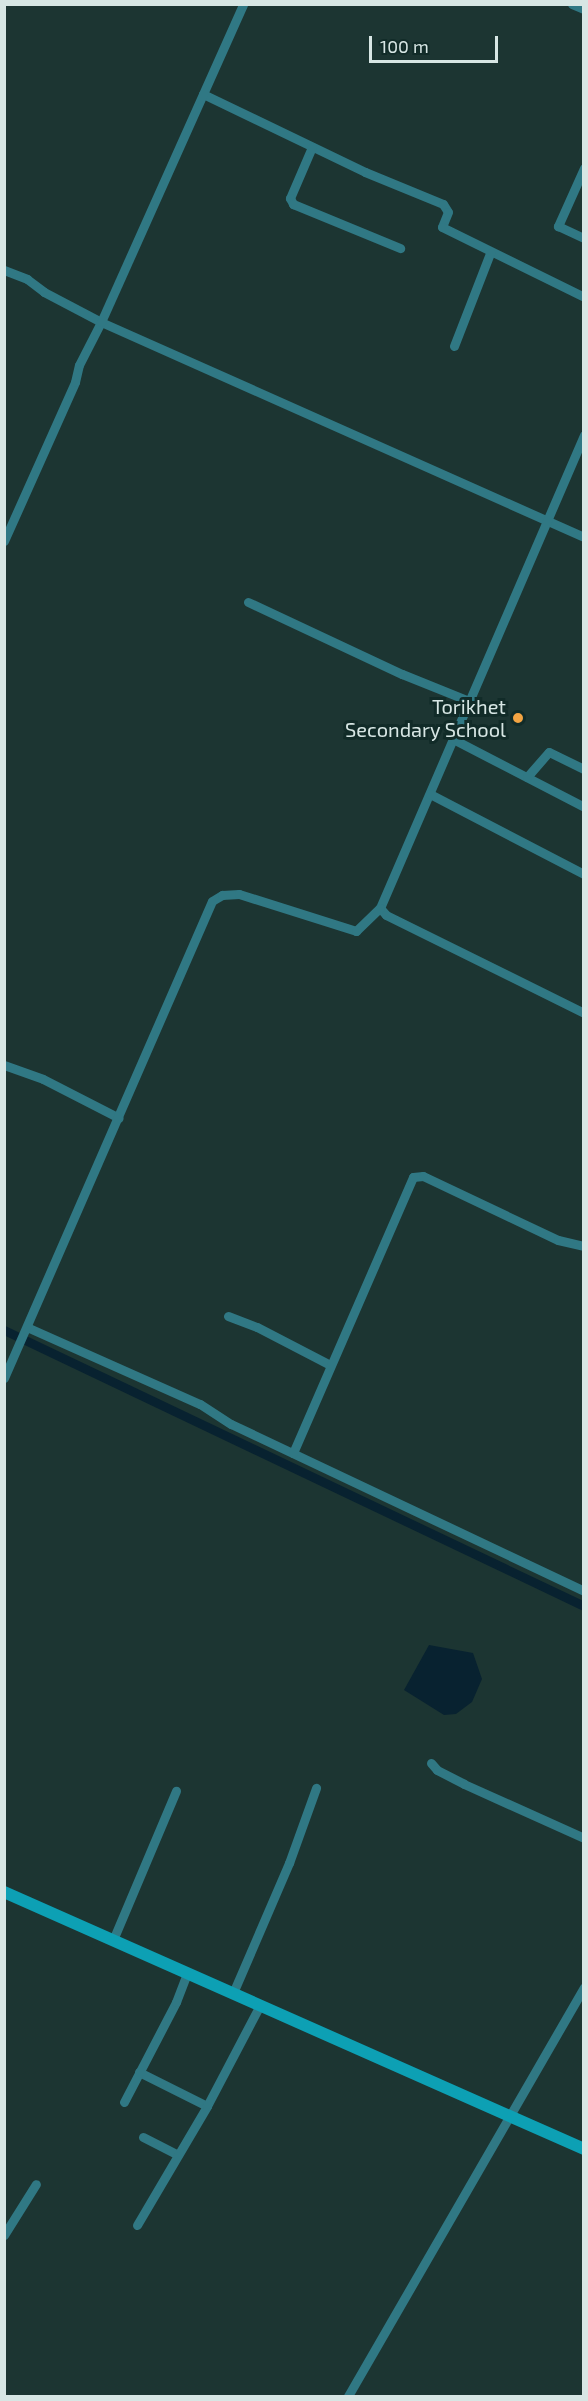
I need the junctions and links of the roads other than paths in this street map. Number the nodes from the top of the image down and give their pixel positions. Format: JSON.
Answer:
{"nodes":[{"id":1,"x":243,"y":4,"type":"edge"},
{"id":2,"x":572,"y":4,"type":"edge"},
{"id":3,"x":584,"y":9,"type":"edge"},
{"id":4,"x":203,"y":94,"type":"junction"},
{"id":5,"x":312,"y":147,"type":"junction"},
{"id":6,"x":584,"y":168,"type":"edge"},
{"id":7,"x":584,"y":238,"type":"edge"},
{"id":8,"x":400,"y":248,"type":"dead end"},
{"id":9,"x":490,"y":253,"type":"junction"},
{"id":10,"x":4,"y":270,"type":"edge"},
{"id":11,"x":584,"y":297,"type":"edge"},
{"id":12,"x":101,"y":322,"type":"junction"},
{"id":13,"x":454,"y":345,"type":"dead end"},
{"id":14,"x":584,"y":435,"type":"edge"},
{"id":15,"x":545,"y":520,"type":"junction"},
{"id":16,"x":584,"y":537,"type":"edge"},
{"id":17,"x":4,"y":541,"type":"edge"},
{"id":18,"x":248,"y":602,"type":"dead end"},
{"id":19,"x":469,"y":701,"type":"junction"},
{"id":20,"x":453,"y":739,"type":"junction"},
{"id":21,"x":584,"y":769,"type":"edge"},
{"id":22,"x":527,"y":777,"type":"junction"},
{"id":23,"x":430,"y":794,"type":"junction"},
{"id":24,"x":584,"y":807,"type":"edge"},
{"id":25,"x":584,"y":874,"type":"edge"},
{"id":26,"x":380,"y":908,"type":"junction"},
{"id":27,"x":584,"y":1013,"type":"edge"},
{"id":28,"x":4,"y":1065,"type":"edge"},
{"id":29,"x":119,"y":1118,"type":"junction"},
{"id":30,"x":584,"y":1246,"type":"edge"},
{"id":31,"x":228,"y":1316,"type":"dead end"},
{"id":32,"x":27,"y":1331,"type":"junction"},
{"id":33,"x":330,"y":1365,"type":"junction"},
{"id":34,"x":4,"y":1378,"type":"edge"},
{"id":35,"x":293,"y":1453,"type":"junction"},
{"id":36,"x":584,"y":1591,"type":"edge"},
{"id":37,"x":431,"y":1763,"type":"dead end"},
{"id":38,"x":316,"y":1788,"type":"dead end"},
{"id":39,"x":176,"y":1791,"type":"dead end"},
{"id":40,"x":584,"y":1838,"type":"edge"},
{"id":41,"x":4,"y":1892,"type":"edge"},
{"id":42,"x":113,"y":1940,"type":"junction"},
{"id":43,"x":187,"y":1973,"type":"junction"},
{"id":44,"x":584,"y":1987,"type":"edge"},
{"id":45,"x":233,"y":1993,"type":"junction"},
{"id":46,"x":260,"y":2005,"type":"junction"},
{"id":47,"x":139,"y":2072,"type":"junction"},
{"id":48,"x":124,"y":2102,"type":"dead end"},
{"id":49,"x":207,"y":2106,"type":"junction"},
{"id":50,"x":510,"y":2116,"type":"junction"},
{"id":51,"x":143,"y":2137,"type":"dead end"},
{"id":52,"x":584,"y":2149,"type":"edge"},
{"id":53,"x":178,"y":2155,"type":"junction"},
{"id":54,"x":36,"y":2184,"type":"dead end"},
{"id":55,"x":137,"y":2225,"type":"dead end"},
{"id":56,"x":4,"y":2235,"type":"edge"},
{"id":57,"x":348,"y":2397,"type":"edge"}],
"edges":[{"from":1,"to":4,"type":"street"},
{"from":2,"to":3,"type":"street"},
{"from":4,"to":5,"type":"street"},
{"from":4,"to":12,"type":"street"},
{"from":5,"to":8,"type":"street"},
{"from":5,"to":9,"type":"street"},
{"from":6,"to":7,"type":"street"},
{"from":9,"to":11,"type":"street"},
{"from":9,"to":13,"type":"street"},
{"from":10,"to":12,"type":"street"},
{"from":12,"to":15,"type":"street"},
{"from":12,"to":17,"type":"street"},
{"from":14,"to":15,"type":"street"},
{"from":15,"to":16,"type":"street"},
{"from":15,"to":19,"type":"street"},
{"from":18,"to":19,"type":"street"},
{"from":19,"to":20,"type":"street"},
{"from":20,"to":22,"type":"street"},
{"from":20,"to":23,"type":"street"},
{"from":21,"to":22,"type":"street"},
{"from":22,"to":24,"type":"street"},
{"from":23,"to":25,"type":"street"},
{"from":23,"to":26,"type":"street"},
{"from":26,"to":27,"type":"street"},
{"from":26,"to":29,"type":"street"},
{"from":28,"to":29,"type":"street"},
{"from":29,"to":32,"type":"street"},
{"from":30,"to":33,"type":"street"},
{"from":31,"to":33,"type":"street"},
{"from":32,"to":34,"type":"street"},
{"from":32,"to":35,"type":"street"},
{"from":33,"to":35,"type":"street"},
{"from":35,"to":36,"type":"street"},
{"from":37,"to":40,"type":"street"},
{"from":38,"to":45,"type":"street"},
{"from":39,"to":42,"type":"street"},
{"from":41,"to":42,"type":"street"},
{"from":42,"to":43,"type":"street"},
{"from":43,"to":45,"type":"street"},
{"from":43,"to":47,"type":"street"},
{"from":44,"to":50,"type":"street"},
{"from":45,"to":46,"type":"street"},
{"from":46,"to":49,"type":"street"},
{"from":46,"to":50,"type":"street"},
{"from":47,"to":48,"type":"street"},
{"from":47,"to":49,"type":"street"},
{"from":49,"to":53,"type":"street"},
{"from":50,"to":52,"type":"street"},
{"from":50,"to":57,"type":"street"},
{"from":51,"to":53,"type":"street"},
{"from":53,"to":55,"type":"street"},
{"from":54,"to":56,"type":"street"}]}
